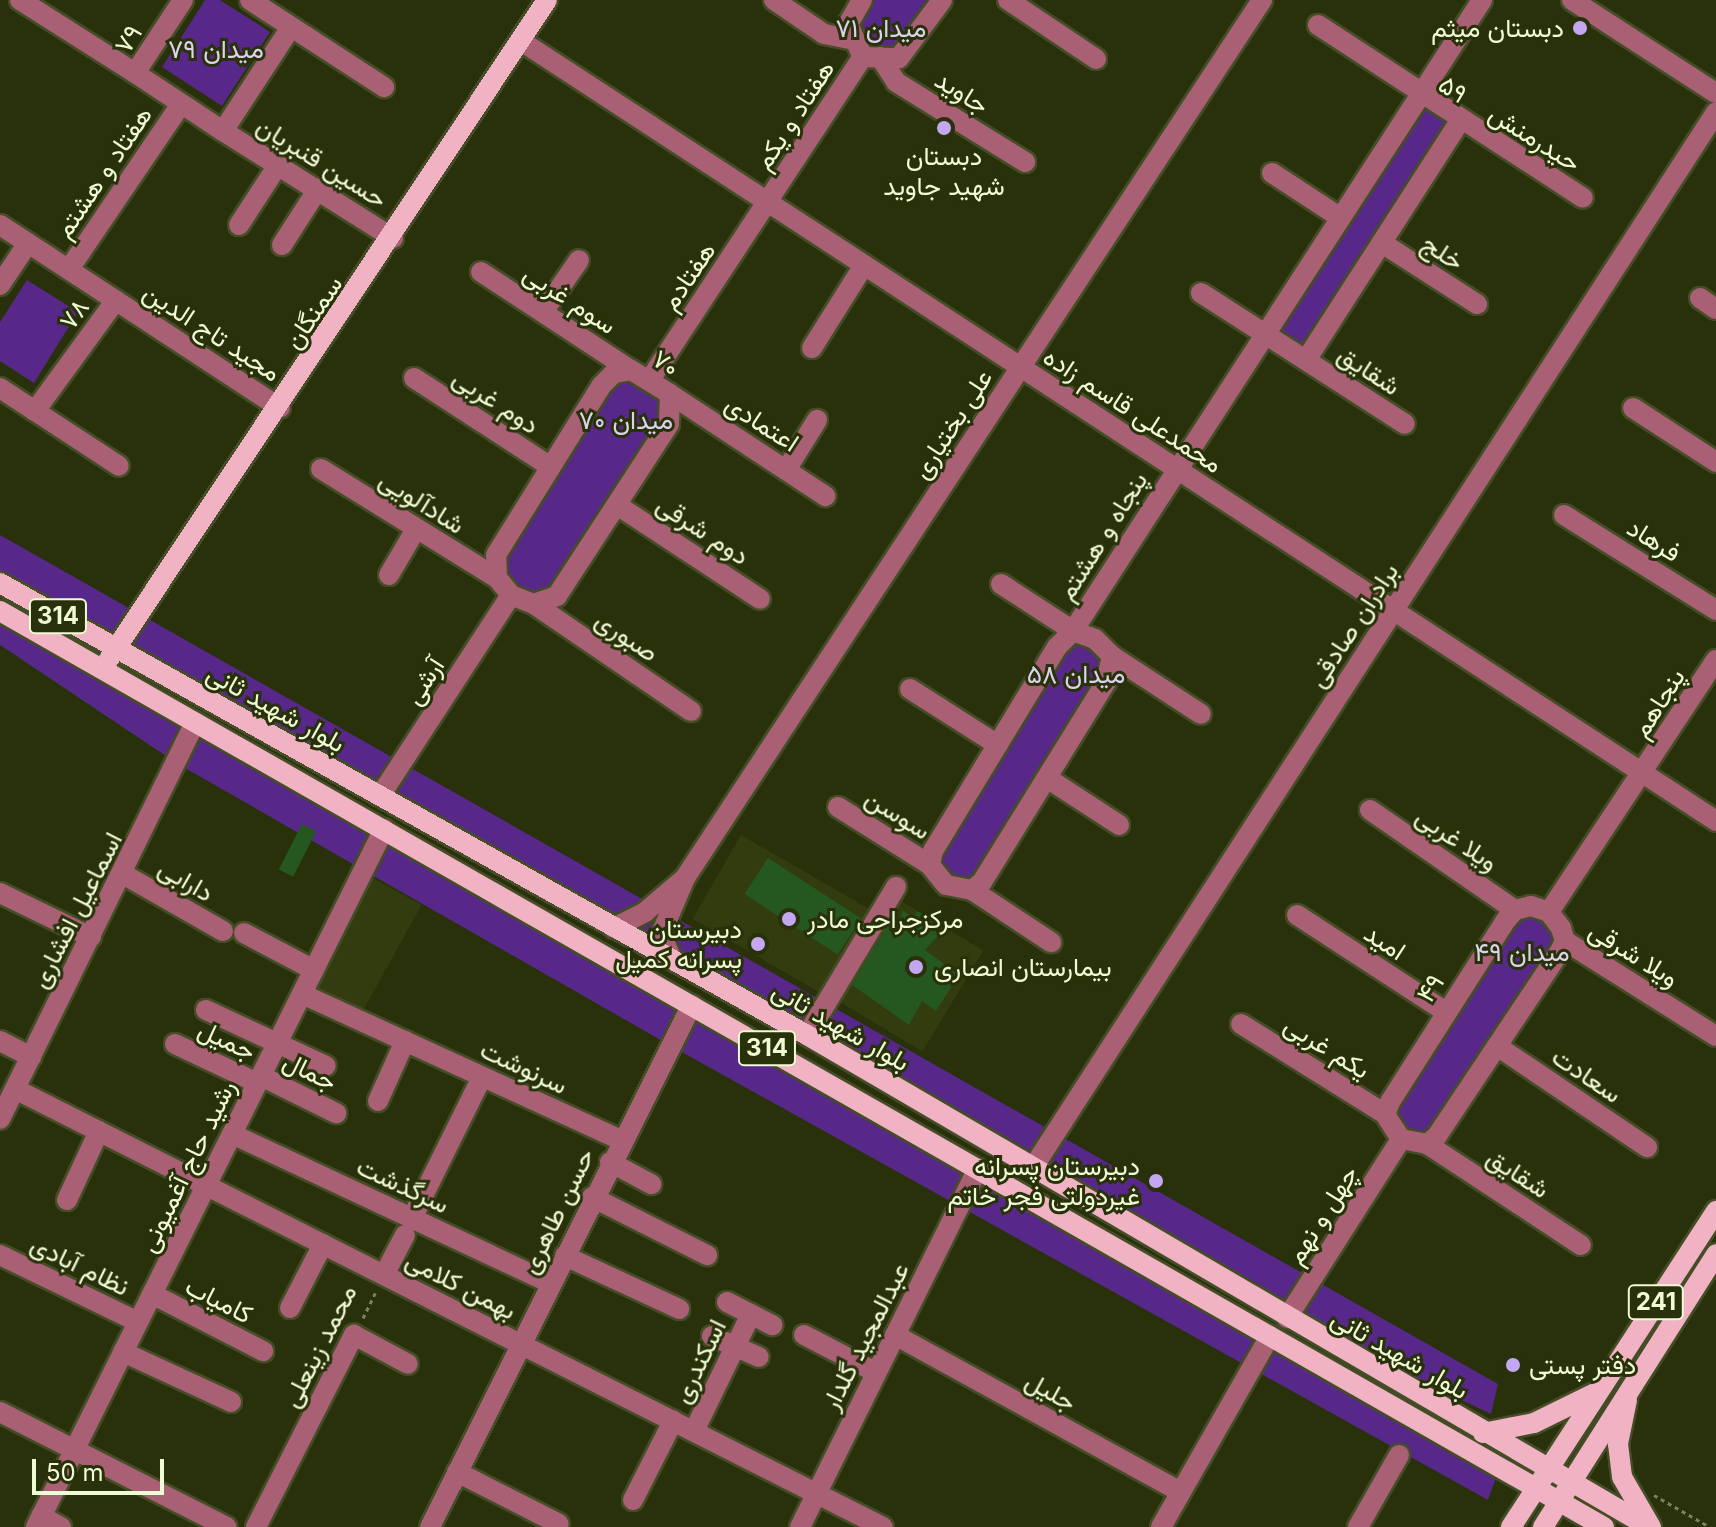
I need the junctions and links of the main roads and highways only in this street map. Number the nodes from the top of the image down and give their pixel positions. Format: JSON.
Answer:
{"nodes":[{"id":1,"x":547,"y":0,"type":"edge"},
{"id":2,"x":0,"y":583,"type":"edge"},
{"id":3,"x":0,"y":611,"type":"edge"},
{"id":4,"x":116,"y":649,"type":"junction"},
{"id":5,"x":102,"y":669,"type":"junction"},
{"id":6,"x":206,"y":699,"type":"junction"},
{"id":7,"x":195,"y":722,"type":"junction"},
{"id":8,"x":706,"y":979,"type":"junction"},
{"id":9,"x":692,"y":1005,"type":"junction"},
{"id":10,"x":1716,"y":1211,"type":"edge"},
{"id":11,"x":1716,"y":1254,"type":"edge"},
{"id":12,"x":1632,"y":1381,"type":"junction"},
{"id":13,"x":1595,"y":1393,"type":"junction"},
{"id":14,"x":1483,"y":1433,"type":"junction"},
{"id":15,"x":1546,"y":1468,"type":"junction"},
{"id":16,"x":1568,"y":1481,"type":"junction"},
{"id":17,"x":1533,"y":1486,"type":"junction"},
{"id":18,"x":1557,"y":1500,"type":"junction"},
{"id":19,"x":1511,"y":1527,"type":"edge"},
{"id":20,"x":1543,"y":1527,"type":"edge"},
{"id":21,"x":1604,"y":1527,"type":"edge"},
{"id":22,"x":1650,"y":1527,"type":"edge"}],
"edges":[{"from":1,"to":4,"type":"main road","name":"سمنگان"},
{"from":2,"to":4,"type":"main road","name":"بلوار شهید ثانی","number":"314"},
{"from":3,"to":5,"type":"main road","name":"بلوار شهید ثانی","number":"314"},
{"from":4,"to":5,"type":"main road","name":"سمنگان"},
{"from":4,"to":6,"type":"main road","name":"بلوار شهید ثانی","number":"314"},
{"from":5,"to":7,"type":"main road","name":"بلوار شهید ثانی","number":"314"},
{"from":6,"to":7,"type":"main road"},
{"from":6,"to":8,"type":"main road","name":"بلوار شهید ثانی","number":"314"},
{"from":7,"to":9,"type":"main road","name":"بلوار شهید ثانی","number":"314"},
{"from":8,"to":9,"type":"main road"},
{"from":8,"to":14,"type":"main road","name":"بلوار شهید ثانی","number":"314"},
{"from":9,"to":17,"type":"main road","name":"بلوار شهید ثانی","number":"314"},
{"from":10,"to":13,"type":"main road","number":"241"},
{"from":11,"to":12,"type":"main road","number":"241"},
{"from":12,"to":16,"type":"main road","number":"241"},
{"from":12,"to":22,"type":"main road"},
{"from":13,"to":14,"type":"main road"},
{"from":13,"to":15,"type":"main road","number":"241"},
{"from":14,"to":15,"type":"main road","name":"بلوار شهید ثانی","number":"314"},
{"from":15,"to":16,"type":"main road","name":"بلوار شهید ثانی","number":"314"},
{"from":15,"to":17,"type":"main road","number":"241"},
{"from":16,"to":18,"type":"main road","number":"241"},
{"from":16,"to":22,"type":"main road","name":"بلوار شهید ثانی","number":"314"},
{"from":17,"to":18,"type":"main road","name":"بلوار شهید ثانی","number":"314"},
{"from":17,"to":19,"type":"main road","number":"241"},
{"from":18,"to":20,"type":"main road","number":"241"},
{"from":18,"to":21,"type":"main road","name":"بلوار شهید ثانی","number":"314"}]}
